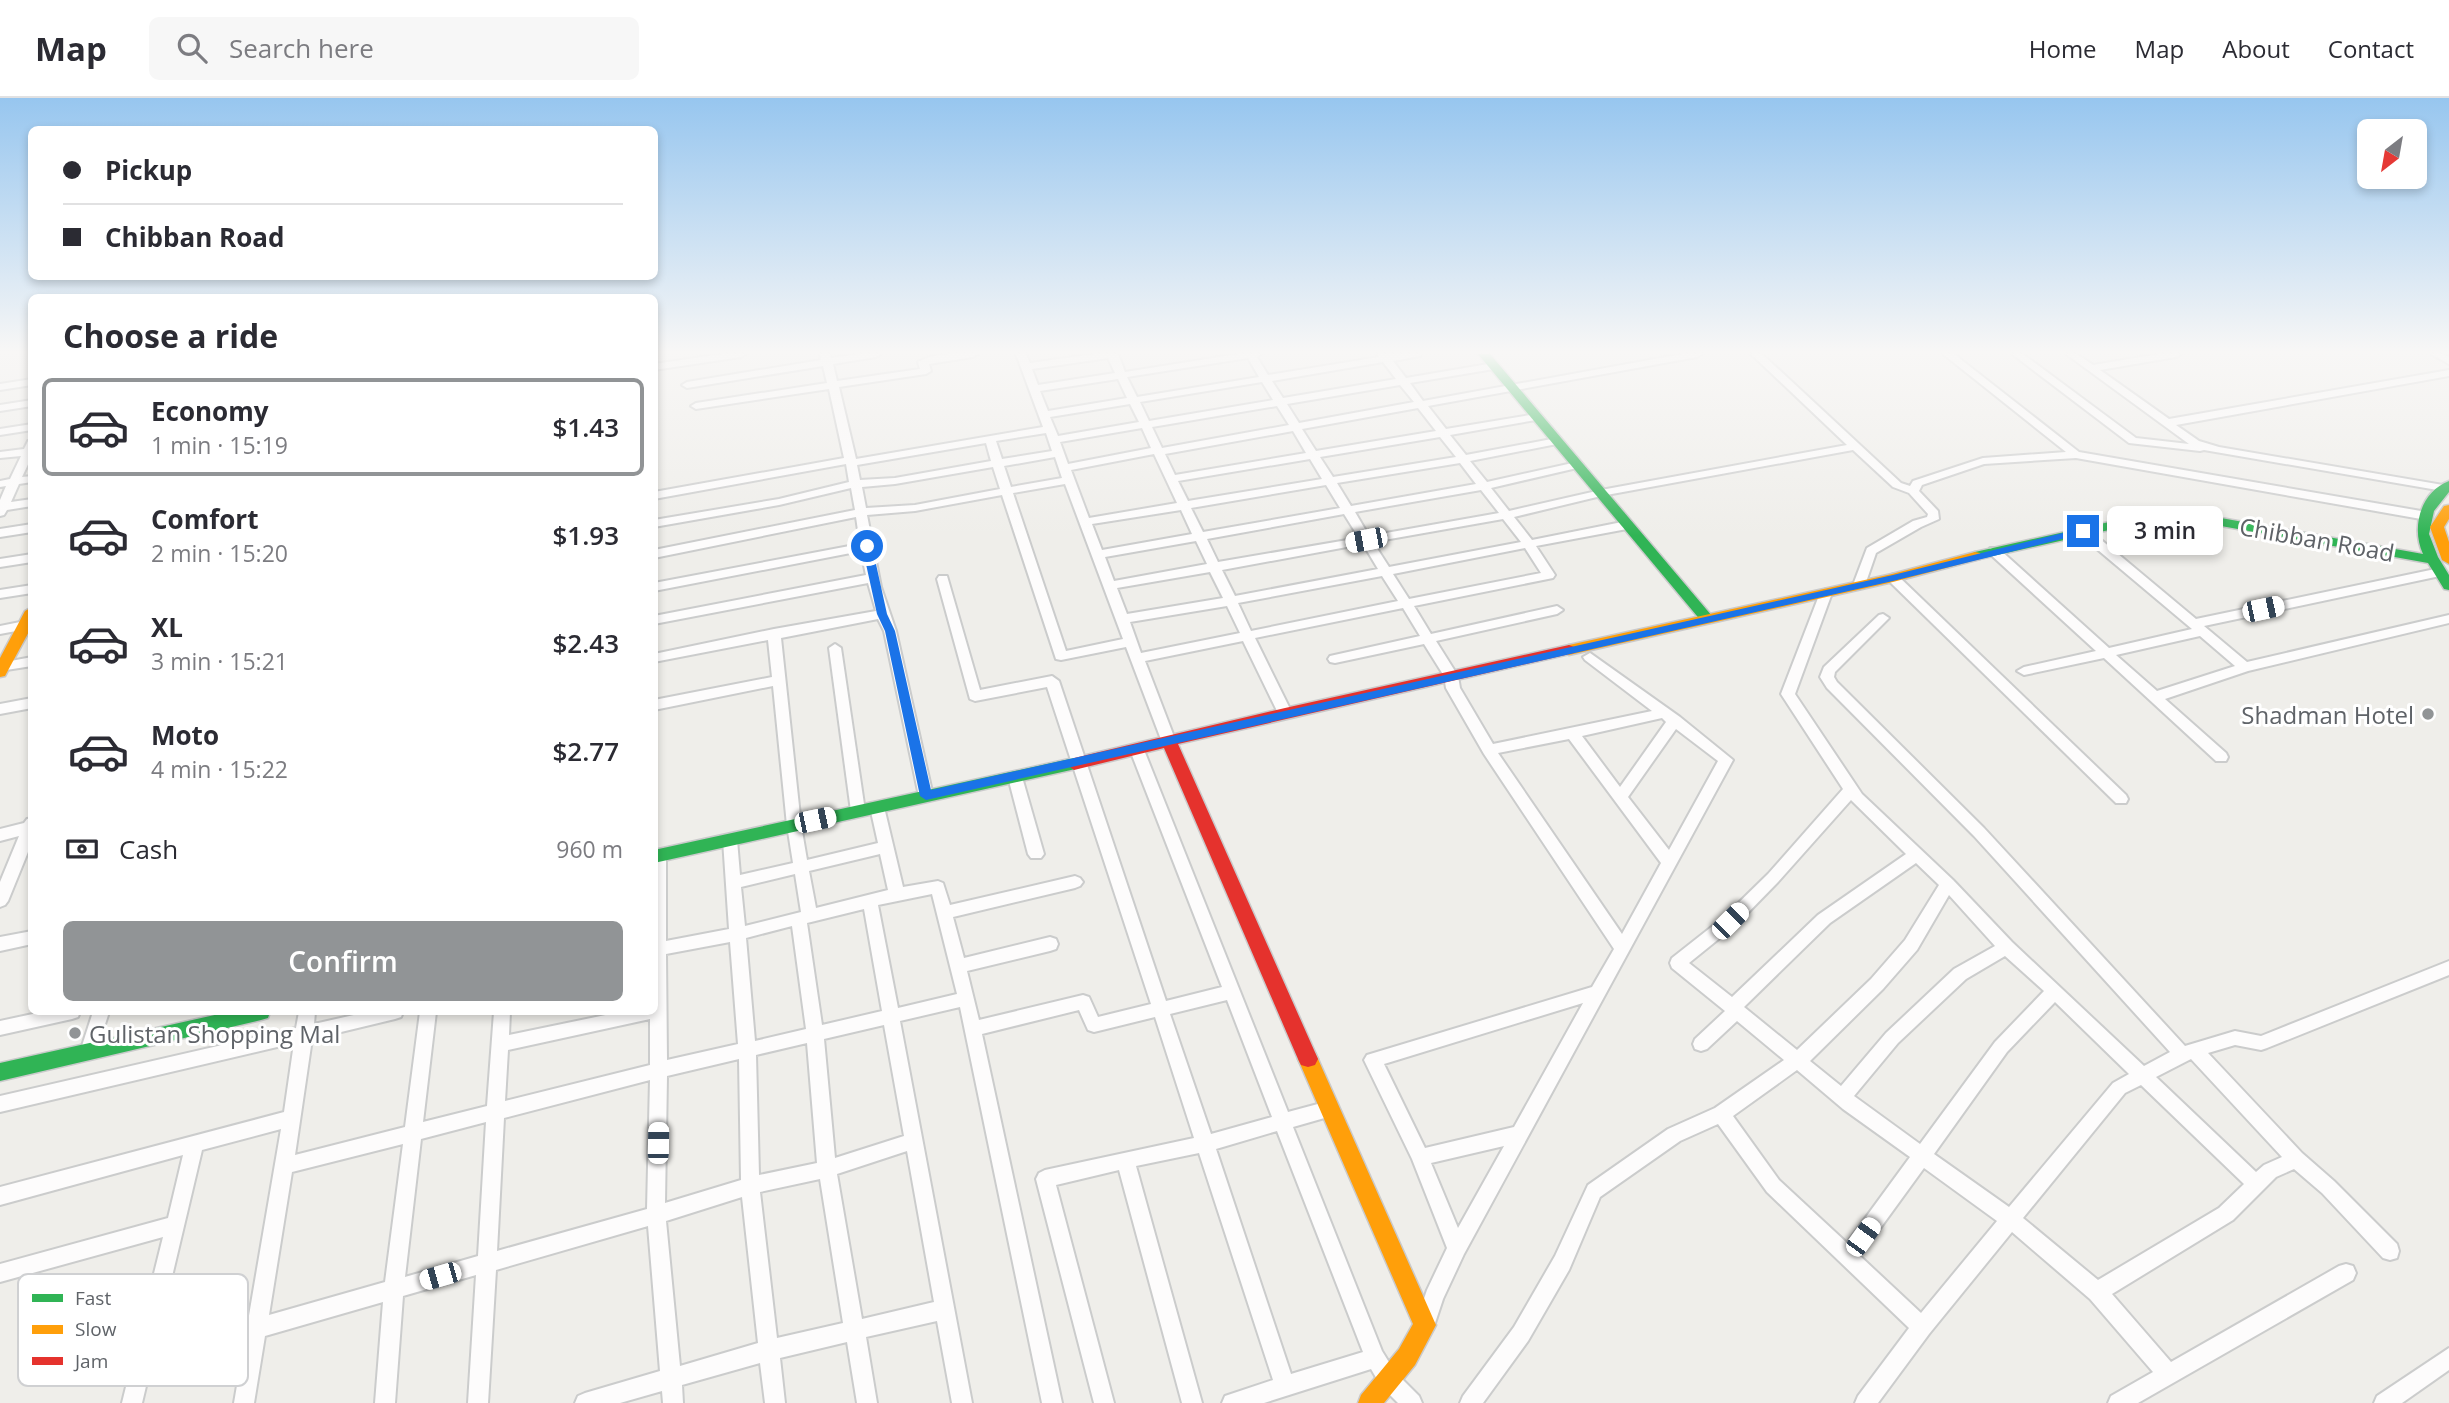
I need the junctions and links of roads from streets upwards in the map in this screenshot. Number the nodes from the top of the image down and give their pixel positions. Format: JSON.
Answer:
{"nodes":[{"id":1,"x":841,"y":415,"type":"edge"},
{"id":2,"x":1044,"y":415,"type":"edge"},
{"id":3,"x":1140,"y":415,"type":"edge"},
{"id":4,"x":1201,"y":415,"type":"edge"},
{"id":5,"x":1288,"y":415,"type":"edge"},
{"id":6,"x":1367,"y":415,"type":"edge"},
{"id":7,"x":1429,"y":415,"type":"edge"},
{"id":8,"x":1823,"y":415,"type":"edge"},
{"id":9,"x":2025,"y":415,"type":"edge"},
{"id":10,"x":2098,"y":415,"type":"edge"},
{"id":11,"x":2156,"y":415,"type":"edge"},
{"id":12,"x":2213,"y":415,"type":"edge"},
{"id":13,"x":1536,"y":417,"type":"joint"},
{"id":14,"x":2167,"y":423,"type":"junction"},
{"id":15,"x":1145,"y":424,"type":"junction"},
{"id":16,"x":28,"y":428,"type":"edge"},
{"id":17,"x":1296,"y":428,"type":"junction"},
{"id":18,"x":0,"y":432,"type":"edge"},
{"id":19,"x":1443,"y":433,"type":"junction"},
{"id":20,"x":1051,"y":435,"type":"junction"},
{"id":21,"x":990,"y":440,"type":"junction"},
{"id":22,"x":1557,"y":441,"type":"junction"},
{"id":23,"x":1857,"y":446,"type":"junction"},
{"id":24,"x":28,"y":448,"type":"edge"},
{"id":25,"x":2211,"y":449,"type":"junction"},
{"id":26,"x":28,"y":451,"type":"edge"},
{"id":27,"x":1158,"y":451,"type":"junction"},
{"id":28,"x":1058,"y":453,"type":"junction"},
{"id":29,"x":0,"y":455,"type":"edge"},
{"id":30,"x":1313,"y":455,"type":"junction"},
{"id":31,"x":2076,"y":455,"type":"junction"},
{"id":32,"x":1463,"y":459,"type":"junction"},
{"id":33,"x":851,"y":461,"type":"junction"},
{"id":34,"x":997,"y":464,"type":"junction"},
{"id":35,"x":1577,"y":465,"type":"junction"},
{"id":36,"x":1066,"y":474,"type":"junction"},
{"id":37,"x":1171,"y":479,"type":"junction"},
{"id":38,"x":28,"y":480,"type":"edge"},
{"id":39,"x":1329,"y":481,"type":"junction"},
{"id":40,"x":6,"y":484,"type":"edge"},
{"id":41,"x":855,"y":484,"type":"junction"},
{"id":42,"x":1483,"y":486,"type":"junction"},
{"id":43,"x":2448,"y":488,"type":"edge"},
{"id":44,"x":1006,"y":491,"type":"junction"},
{"id":45,"x":1913,"y":491,"type":"junction"},
{"id":46,"x":1601,"y":493,"type":"junction"},
{"id":47,"x":658,"y":495,"type":"edge"},
{"id":48,"x":28,"y":503,"type":"edge"},
{"id":49,"x":1184,"y":506,"type":"junction"},
{"id":50,"x":2449,"y":509,"type":"edge"},
{"id":51,"x":2,"y":510,"type":"edge"},
{"id":52,"x":1347,"y":510,"type":"junction"},
{"id":53,"x":861,"y":512,"type":"junction"},
{"id":54,"x":1505,"y":515,"type":"junction"},
{"id":55,"x":2421,"y":515,"type":"junction"},
{"id":56,"x":1085,"y":522,"type":"junction"},
{"id":57,"x":658,"y":523,"type":"edge"},
{"id":58,"x":1627,"y":525,"type":"junction"},
{"id":59,"x":28,"y":529,"type":"edge"},
{"id":60,"x":2083,"y":531,"type":"junction"},
{"id":61,"x":0,"y":533,"type":"edge"},
{"id":62,"x":1199,"y":537,"type":"junction"},
{"id":63,"x":1366,"y":540,"type":"junction"},
{"id":64,"x":1528,"y":543,"type":"junction"},
{"id":65,"x":867,"y":546,"type":"junction"},
{"id":66,"x":1994,"y":551,"type":"junction"},
{"id":67,"x":658,"y":553,"type":"edge"},
{"id":68,"x":1097,"y":555,"type":"junction"},
{"id":69,"x":28,"y":559,"type":"edge"},
{"id":70,"x":0,"y":563,"type":"edge"},
{"id":71,"x":2444,"y":563,"type":"edge"},
{"id":72,"x":1213,"y":568,"type":"junction"},
{"id":73,"x":1384,"y":570,"type":"junction"},
{"id":74,"x":873,"y":578,"type":"junction"},
{"id":75,"x":1893,"y":578,"type":"junction"},
{"id":76,"x":943,"y":579,"type":"dead end"},
{"id":77,"x":1859,"y":585,"type":"junction"},
{"id":78,"x":658,"y":586,"type":"edge"},
{"id":79,"x":1108,"y":586,"type":"junction"},
{"id":80,"x":28,"y":590,"type":"edge"},
{"id":81,"x":1826,"y":593,"type":"junction"},
{"id":82,"x":0,"y":594,"type":"edge"},
{"id":83,"x":1230,"y":601,"type":"junction"},
{"id":84,"x":1405,"y":604,"type":"junction"},
{"id":85,"x":1557,"y":610,"type":"dead end"},
{"id":86,"x":882,"y":614,"type":"junction"},
{"id":87,"x":1883,"y":618,"type":"dead end"},
{"id":88,"x":658,"y":619,"type":"edge"},
{"id":89,"x":1122,"y":619,"type":"junction"},
{"id":90,"x":1707,"y":619,"type":"junction"},
{"id":91,"x":2449,"y":619,"type":"edge"},
{"id":92,"x":28,"y":620,"type":"edge"},
{"id":93,"x":28,"y":622,"type":"edge"},
{"id":94,"x":2199,"y":627,"type":"junction"},
{"id":95,"x":0,"y":629,"type":"edge"},
{"id":96,"x":774,"y":633,"type":"junction"},
{"id":97,"x":1246,"y":635,"type":"junction"},
{"id":98,"x":1427,"y":639,"type":"junction"},
{"id":99,"x":1130,"y":642,"type":"junction"},
{"id":100,"x":835,"y":649,"type":"dead end"},
{"id":101,"x":2108,"y":652,"type":"junction"},
{"id":102,"x":658,"y":657,"type":"edge"},
{"id":103,"x":1590,"y":657,"type":"junction"},
{"id":104,"x":1136,"y":658,"type":"junction"},
{"id":105,"x":1335,"y":659,"type":"dead end"},
{"id":106,"x":28,"y":662,"type":"edge"},
{"id":107,"x":2245,"y":667,"type":"junction"},
{"id":108,"x":1,"y":668,"type":"edge"},
{"id":109,"x":2024,"y":671,"type":"dead end"},
{"id":110,"x":779,"y":680,"type":"junction"},
{"id":111,"x":1452,"y":682,"type":"junction"},
{"id":112,"x":2155,"y":697,"type":"junction"},
{"id":113,"x":28,"y":704,"type":"edge"},
{"id":114,"x":658,"y":704,"type":"edge"},
{"id":115,"x":0,"y":709,"type":"edge"},
{"id":116,"x":1285,"y":713,"type":"junction"},
{"id":117,"x":1670,"y":717,"type":"junction"},
{"id":118,"x":1572,"y":733,"type":"junction"},
{"id":119,"x":1172,"y":749,"type":"junction"},
{"id":120,"x":1137,"y":750,"type":"junction"},
{"id":121,"x":1489,"y":750,"type":"junction"},
{"id":122,"x":2221,"y":757,"type":"dead end"},
{"id":123,"x":1077,"y":763,"type":"junction"},
{"id":124,"x":1016,"y":777,"type":"junction"},
{"id":125,"x":1852,"y":790,"type":"junction"},
{"id":126,"x":926,"y":796,"type":"junction"},
{"id":127,"x":1620,"y":798,"type":"junction"},
{"id":128,"x":2121,"y":799,"type":"dead end"},
{"id":129,"x":877,"y":807,"type":"junction"},
{"id":130,"x":858,"y":811,"type":"junction"},
{"id":131,"x":794,"y":825,"type":"junction"},
{"id":132,"x":28,"y":827,"type":"edge"},
{"id":133,"x":28,"y":831,"type":"edge"},
{"id":134,"x":0,"y":835,"type":"edge"},
{"id":135,"x":730,"y":840,"type":"junction"},
{"id":136,"x":886,"y":847,"type":"junction"},
{"id":137,"x":1036,"y":854,"type":"dead end"},
{"id":138,"x":1916,"y":855,"type":"junction"},
{"id":139,"x":658,"y":857,"type":"edge"},
{"id":140,"x":1670,"y":862,"type":"junction"},
{"id":141,"x":801,"y":867,"type":"junction"},
{"id":142,"x":1075,"y":882,"type":"dead end"},
{"id":143,"x":733,"y":883,"type":"junction"},
{"id":144,"x":1948,"y":884,"type":"junction"},
{"id":145,"x":4,"y":886,"type":"edge"},
{"id":146,"x":897,"y":894,"type":"junction"},
{"id":147,"x":0,"y":901,"type":"edge"},
{"id":148,"x":870,"y":901,"type":"junction"},
{"id":149,"x":944,"y":914,"type":"junction"},
{"id":150,"x":804,"y":917,"type":"junction"},
{"id":151,"x":737,"y":934,"type":"junction"},
{"id":152,"x":28,"y":938,"type":"edge"},
{"id":153,"x":0,"y":944,"type":"edge"},
{"id":154,"x":1050,"y":944,"type":"dead end"},
{"id":155,"x":2006,"y":947,"type":"junction"},
{"id":156,"x":1622,"y":948,"type":"junction"},
{"id":157,"x":658,"y":949,"type":"edge"},
{"id":158,"x":958,"y":966,"type":"junction"},
{"id":159,"x":2449,"y":968,"type":"edge"},
{"id":160,"x":2055,"y":991,"type":"junction"},
{"id":161,"x":1230,"y":992,"type":"junction"},
{"id":162,"x":1598,"y":992,"type":"junction"},
{"id":163,"x":966,"y":999,"type":"junction"},
{"id":164,"x":1158,"y":1008,"type":"junction"},
{"id":165,"x":1735,"y":1009,"type":"junction"},
{"id":166,"x":890,"y":1014,"type":"junction"},
{"id":167,"x":58,"y":1015,"type":"edge"},
{"id":168,"x":100,"y":1015,"type":"edge"},
{"id":169,"x":248,"y":1015,"type":"edge"},
{"id":170,"x":306,"y":1015,"type":"edge"},
{"id":171,"x":383,"y":1015,"type":"edge"},
{"id":172,"x":428,"y":1015,"type":"edge"},
{"id":173,"x":502,"y":1015,"type":"edge"},
{"id":174,"x":636,"y":1015,"type":"edge"},
{"id":175,"x":654,"y":1015,"type":"edge"},
{"id":176,"x":0,"y":1028,"type":"edge"},
{"id":177,"x":972,"y":1029,"type":"junction"},
{"id":178,"x":815,"y":1033,"type":"junction"},
{"id":179,"x":303,"y":1035,"type":"junction"},
{"id":180,"x":1701,"y":1044,"type":"dead end"},
{"id":181,"x":499,"y":1045,"type":"junction"},
{"id":182,"x":747,"y":1050,"type":"junction"},
{"id":183,"x":88,"y":1052,"type":"junction"},
{"id":184,"x":2188,"y":1052,"type":"junction"},
{"id":185,"x":1796,"y":1060,"type":"junction"},
{"id":186,"x":659,"y":1070,"type":"junction"},
{"id":187,"x":0,"y":1072,"type":"edge"},
{"id":188,"x":2142,"y":1073,"type":"junction"},
{"id":189,"x":1842,"y":1097,"type":"junction"},
{"id":190,"x":0,"y":1104,"type":"edge"},
{"id":191,"x":1329,"y":1109,"type":"junction"},
{"id":192,"x":495,"y":1112,"type":"junction"},
{"id":193,"x":1721,"y":1114,"type":"junction"},
{"id":194,"x":292,"y":1118,"type":"junction"},
{"id":195,"x":1282,"y":1122,"type":"junction"},
{"id":196,"x":411,"y":1134,"type":"junction"},
{"id":197,"x":1520,"y":1134,"type":"junction"},
{"id":198,"x":914,"y":1141,"type":"junction"},
{"id":199,"x":195,"y":1144,"type":"junction"},
{"id":200,"x":1203,"y":1144,"type":"junction"},
{"id":201,"x":1922,"y":1155,"type":"junction"},
{"id":202,"x":1420,"y":1157,"type":"junction"},
{"id":203,"x":2296,"y":1159,"type":"junction"},
{"id":204,"x":1125,"y":1160,"type":"junction"},
{"id":205,"x":284,"y":1167,"type":"junction"},
{"id":206,"x":827,"y":1169,"type":"junction"},
{"id":207,"x":2257,"y":1185,"type":"junction"},
{"id":208,"x":750,"y":1186,"type":"junction"},
{"id":209,"x":0,"y":1196,"type":"edge"},
{"id":210,"x":656,"y":1215,"type":"junction"},
{"id":211,"x":2011,"y":1220,"type":"junction"},
{"id":212,"x":175,"y":1225,"type":"junction"},
{"id":213,"x":1457,"y":1248,"type":"junction"},
{"id":214,"x":2390,"y":1251,"type":"dead end"},
{"id":215,"x":1848,"y":1257,"type":"junction"},
{"id":216,"x":487,"y":1263,"type":"junction"},
{"id":217,"x":0,"y":1273,"type":"edge"},
{"id":218,"x":2346,"y":1273,"type":"dead end"},
{"id":219,"x":163,"y":1274,"type":"edge"},
{"id":220,"x":394,"y":1290,"type":"junction"},
{"id":221,"x":2097,"y":1292,"type":"junction"},
{"id":222,"x":945,"y":1309,"type":"junction"},
{"id":223,"x":1424,"y":1325,"type":"junction"},
{"id":224,"x":1922,"y":1327,"type":"junction"},
{"id":225,"x":258,"y":1328,"type":"junction"},
{"id":226,"x":854,"y":1328,"type":"junction"},
{"id":227,"x":771,"y":1350,"type":"junction"},
{"id":228,"x":1375,"y":1358,"type":"junction"},
{"id":229,"x":2449,"y":1358,"type":"edge"},
{"id":230,"x":2169,"y":1375,"type":"junction"},
{"id":231,"x":1388,"y":1379,"type":"junction"},
{"id":232,"x":672,"y":1380,"type":"junction"},
{"id":233,"x":248,"y":1382,"type":"edge"},
{"id":234,"x":1285,"y":1386,"type":"junction"},
{"id":235,"x":385,"y":1403,"type":"edge"},
{"id":236,"x":478,"y":1403,"type":"edge"},
{"id":237,"x":585,"y":1403,"type":"edge"},
{"id":238,"x":673,"y":1403,"type":"edge"},
{"id":239,"x":775,"y":1403,"type":"edge"},
{"id":240,"x":867,"y":1403,"type":"edge"},
{"id":241,"x":962,"y":1403,"type":"edge"},
{"id":242,"x":1052,"y":1403,"type":"edge"},
{"id":243,"x":1104,"y":1403,"type":"edge"},
{"id":244,"x":1192,"y":1403,"type":"edge"},
{"id":245,"x":1232,"y":1403,"type":"edge"},
{"id":246,"x":1369,"y":1403,"type":"edge"},
{"id":247,"x":1412,"y":1403,"type":"edge"},
{"id":248,"x":1470,"y":1403,"type":"edge"},
{"id":249,"x":1865,"y":1403,"type":"edge"},
{"id":250,"x":2118,"y":1403,"type":"edge"},
{"id":251,"x":2384,"y":1403,"type":"edge"}],
"edges":[{"from":1,"to":33,"type":"street"},
{"from":2,"to":20,"type":"street"},
{"from":3,"to":15,"type":"street"},
{"from":4,"to":15,"type":"street"},
{"from":5,"to":17,"type":"street"},
{"from":6,"to":17,"type":"street"},
{"from":7,"to":19,"type":"street"},
{"from":8,"to":23,"type":"street"},
{"from":9,"to":31,"type":"street"},
{"from":10,"to":25,"type":"street"},
{"from":11,"to":14,"type":"street"},
{"from":12,"to":14,"type":"street"},
{"from":13,"to":19,"type":"street"},
{"from":13,"to":22,"type":"street"},
{"from":14,"to":25,"type":"street"},
{"from":15,"to":20,"type":"street"},
{"from":15,"to":27,"type":"street"},
{"from":16,"to":18,"type":"street"},
{"from":17,"to":27,"type":"street"},
{"from":17,"to":30,"type":"street"},
{"from":19,"to":30,"type":"street"},
{"from":19,"to":32,"type":"street"},
{"from":20,"to":21,"type":"street"},
{"from":20,"to":28,"type":"street"},
{"from":21,"to":33,"type":"street"},
{"from":21,"to":34,"type":"street"},
{"from":22,"to":32,"type":"street"},
{"from":22,"to":35,"type":"street"},
{"from":23,"to":45,"type":"street"},
{"from":23,"to":46,"type":"street"},
{"from":24,"to":29,"type":"street"},
{"from":25,"to":43,"type":"street"},
{"from":26,"to":40,"type":"street"},
{"from":27,"to":36,"type":"street"},
{"from":27,"to":37,"type":"street"},
{"from":28,"to":34,"type":"street"},
{"from":28,"to":36,"type":"street"},
{"from":30,"to":37,"type":"street"},
{"from":30,"to":39,"type":"street"},
{"from":31,"to":45,"type":"street"},
{"from":31,"to":55,"type":"street"},
{"from":32,"to":39,"type":"street"},
{"from":32,"to":42,"type":"street"},
{"from":33,"to":41,"type":"street"},
{"from":33,"to":47,"type":"street"},
{"from":34,"to":41,"type":"street"},
{"from":34,"to":44,"type":"street"},
{"from":35,"to":42,"type":"street"},
{"from":35,"to":46,"type":"street"},
{"from":36,"to":44,"type":"street"},
{"from":36,"to":56,"type":"street"},
{"from":37,"to":49,"type":"street"},
{"from":38,"to":40,"type":"street"},
{"from":39,"to":49,"type":"street"},
{"from":39,"to":52,"type":"street"},
{"from":40,"to":51,"type":"street"},
{"from":41,"to":53,"type":"street"},
{"from":41,"to":57,"type":"street"},
{"from":42,"to":52,"type":"street"},
{"from":42,"to":54,"type":"street"},
{"from":43,"to":55,"type":"street"},
{"from":44,"to":53,"type":"street"},
{"from":44,"to":99,"type":"street"},
{"from":45,"to":77,"type":"street"},
{"from":46,"to":54,"type":"street"},
{"from":46,"to":58,"type":"street"},
{"from":48,"to":51,"type":"street"},
{"from":49,"to":56,"type":"street"},
{"from":49,"to":62,"type":"street"},
{"from":50,"to":71,"type":"street"},
{"from":52,"to":62,"type":"street"},
{"from":52,"to":63,"type":"street"},
{"from":53,"to":65,"type":"street"},
{"from":53,"to":67,"type":"street"},
{"from":54,"to":63,"type":"street"},
{"from":54,"to":64,"type":"street"},
{"from":55,"to":71,"type":"street"},
{"from":56,"to":68,"type":"street"},
{"from":58,"to":64,"type":"street"},
{"from":58,"to":90,"type":"street"},
{"from":59,"to":61,"type":"street"},
{"from":60,"to":66,"type":"street","name":"Chibban Road"},
{"from":60,"to":71,"type":"street","name":"Chibban Road"},
{"from":60,"to":94,"type":"street"},
{"from":62,"to":68,"type":"street"},
{"from":62,"to":72,"type":"street"},
{"from":63,"to":72,"type":"street"},
{"from":63,"to":73,"type":"street"},
{"from":64,"to":73,"type":"street"},
{"from":64,"to":84,"type":"street"},
{"from":65,"to":74,"type":"street"},
{"from":65,"to":78,"type":"street"},
{"from":66,"to":75,"type":"street","name":"Chibban Road"},
{"from":66,"to":101,"type":"street"},
{"from":68,"to":79,"type":"street"},
{"from":69,"to":70,"type":"street"},
{"from":71,"to":94,"type":"street"},
{"from":72,"to":79,"type":"street"},
{"from":72,"to":83,"type":"street"},
{"from":73,"to":83,"type":"street"},
{"from":73,"to":84,"type":"street"},
{"from":74,"to":86,"type":"street"},
{"from":74,"to":88,"type":"street"},
{"from":75,"to":77,"type":"street","name":"Chibban Road"},
{"from":75,"to":128,"type":"street"},
{"from":76,"to":123,"type":"street"},
{"from":77,"to":81,"type":"street","name":"Chibban Road"},
{"from":79,"to":89,"type":"street"},
{"from":80,"to":82,"type":"street"},
{"from":81,"to":90,"type":"street","name":"Chibban Road"},
{"from":81,"to":125,"type":"street"},
{"from":83,"to":89,"type":"street"},
{"from":83,"to":97,"type":"street"},
{"from":84,"to":97,"type":"street"},
{"from":84,"to":98,"type":"street"},
{"from":85,"to":98,"type":"street"},
{"from":86,"to":96,"type":"street"},
{"from":86,"to":126,"type":"street"},
{"from":87,"to":184,"type":"street"},
{"from":89,"to":99,"type":"street"},
{"from":90,"to":103,"type":"street","name":"Chibban Road"},
{"from":90,"to":111,"type":"street","name":"Chibban Road"},
{"from":91,"to":107,"type":"street"},
{"from":92,"to":95,"type":"street"},
{"from":93,"to":108,"type":"street"},
{"from":94,"to":101,"type":"street"},
{"from":94,"to":107,"type":"street"},
{"from":96,"to":102,"type":"street"},
{"from":96,"to":110,"type":"street"},
{"from":97,"to":104,"type":"street"},
{"from":97,"to":116,"type":"street"},
{"from":98,"to":105,"type":"street"},
{"from":98,"to":111,"type":"street"},
{"from":99,"to":104,"type":"street"},
{"from":100,"to":130,"type":"street"},
{"from":101,"to":109,"type":"street"},
{"from":101,"to":112,"type":"street"},
{"from":103,"to":111,"type":"street","name":"Chibban Road"},
{"from":103,"to":117,"type":"street"},
{"from":104,"to":119,"type":"street"},
{"from":106,"to":108,"type":"street"},
{"from":107,"to":112,"type":"street"},
{"from":110,"to":114,"type":"street"},
{"from":110,"to":131,"type":"street"},
{"from":111,"to":116,"type":"street","name":"Chibban Road"},
{"from":111,"to":119,"type":"street","name":"Chibban Road"},
{"from":111,"to":121,"type":"street"},
{"from":112,"to":122,"type":"street"},
{"from":113,"to":115,"type":"street"},
{"from":116,"to":119,"type":"street","name":"Chibban Road"},
{"from":117,"to":118,"type":"street"},
{"from":117,"to":127,"type":"street"},
{"from":117,"to":140,"type":"street"},
{"from":118,"to":121,"type":"street"},
{"from":118,"to":127,"type":"street"},
{"from":119,"to":120,"type":"street","name":"Chibban Road"},
{"from":119,"to":191,"type":"street"},
{"from":120,"to":123,"type":"street","name":"Chibban Road"},
{"from":120,"to":161,"type":"street"},
{"from":121,"to":156,"type":"street"},
{"from":123,"to":124,"type":"street","name":"Chibban Road"},
{"from":123,"to":164,"type":"street"},
{"from":124,"to":126,"type":"street","name":"Chibban Road"},
{"from":124,"to":137,"type":"street"},
{"from":125,"to":138,"type":"street"},
{"from":125,"to":165,"type":"street"},
{"from":126,"to":129,"type":"street","name":"Chibban Road"},
{"from":127,"to":140,"type":"street"},
{"from":129,"to":130,"type":"street","name":"Chibban Road"},
{"from":129,"to":136,"type":"street"},
{"from":130,"to":131,"type":"street","name":"Chibban Road"},
{"from":131,"to":135,"type":"street","name":"Chibban Road"},
{"from":131,"to":141,"type":"street"},
{"from":132,"to":134,"type":"street"},
{"from":133,"to":145,"type":"street"},
{"from":135,"to":139,"type":"street","name":"Chibban Road"},
{"from":135,"to":143,"type":"street"},
{"from":136,"to":141,"type":"street"},
{"from":136,"to":146,"type":"street"},
{"from":138,"to":144,"type":"street"},
{"from":138,"to":165,"type":"street"},
{"from":140,"to":156,"type":"street"},
{"from":141,"to":143,"type":"street"},
{"from":141,"to":150,"type":"street"},
{"from":142,"to":149,"type":"street"},
{"from":143,"to":151,"type":"street"},
{"from":144,"to":155,"type":"street"},
{"from":144,"to":185,"type":"street"},
{"from":145,"to":147,"type":"street"},
{"from":146,"to":148,"type":"street"},
{"from":146,"to":149,"type":"street"},
{"from":148,"to":150,"type":"street"},
{"from":148,"to":166,"type":"street"},
{"from":149,"to":158,"type":"street"},
{"from":150,"to":151,"type":"street"},
{"from":150,"to":178,"type":"street"},
{"from":151,"to":157,"type":"street"},
{"from":151,"to":182,"type":"street"},
{"from":152,"to":153,"type":"street"},
{"from":154,"to":158,"type":"street"},
{"from":155,"to":160,"type":"street"},
{"from":155,"to":189,"type":"street"},
{"from":156,"to":162,"type":"street"},
{"from":158,"to":163,"type":"street"},
{"from":159,"to":184,"type":"street"},
{"from":160,"to":188,"type":"street"},
{"from":160,"to":201,"type":"street"},
{"from":161,"to":164,"type":"street"},
{"from":161,"to":195,"type":"street"},
{"from":162,"to":197,"type":"street"},
{"from":162,"to":202,"type":"street"},
{"from":163,"to":166,"type":"street"},
{"from":163,"to":177,"type":"street"},
{"from":164,"to":177,"type":"street"},
{"from":164,"to":200,"type":"street"},
{"from":165,"to":180,"type":"street"},
{"from":165,"to":185,"type":"street"},
{"from":166,"to":178,"type":"street"},
{"from":166,"to":198,"type":"street"},
{"from":167,"to":176,"type":"street"},
{"from":168,"to":183,"type":"street"},
{"from":169,"to":183,"type":"street"},
{"from":170,"to":179,"type":"street"},
{"from":171,"to":179,"type":"street"},
{"from":172,"to":196,"type":"street"},
{"from":173,"to":181,"type":"street"},
{"from":174,"to":181,"type":"street"},
{"from":175,"to":186,"type":"street"},
{"from":177,"to":242,"type":"street"},
{"from":178,"to":182,"type":"street"},
{"from":178,"to":206,"type":"street"},
{"from":179,"to":190,"type":"street"},
{"from":179,"to":194,"type":"street"},
{"from":181,"to":192,"type":"street"},
{"from":182,"to":186,"type":"street"},
{"from":182,"to":208,"type":"street"},
{"from":183,"to":187,"type":"street"},
{"from":184,"to":188,"type":"street"},
{"from":184,"to":203,"type":"street"},
{"from":185,"to":189,"type":"street"},
{"from":185,"to":193,"type":"street"},
{"from":186,"to":192,"type":"street"},
{"from":186,"to":210,"type":"street"},
{"from":188,"to":207,"type":"street"},
{"from":188,"to":211,"type":"street"},
{"from":189,"to":201,"type":"street"},
{"from":191,"to":195,"type":"street"},
{"from":191,"to":223,"type":"street"},
{"from":192,"to":196,"type":"street"},
{"from":192,"to":216,"type":"street"},
{"from":193,"to":215,"type":"street"},
{"from":193,"to":248,"type":"street"},
{"from":194,"to":199,"type":"street"},
{"from":194,"to":205,"type":"street"},
{"from":195,"to":200,"type":"street"},
{"from":195,"to":228,"type":"street"},
{"from":196,"to":205,"type":"street"},
{"from":196,"to":220,"type":"street"},
{"from":197,"to":202,"type":"street"},
{"from":197,"to":213,"type":"street"},
{"from":198,"to":206,"type":"street"},
{"from":198,"to":222,"type":"street"},
{"from":199,"to":209,"type":"street"},
{"from":199,"to":212,"type":"street"},
{"from":200,"to":204,"type":"street"},
{"from":200,"to":234,"type":"street"},
{"from":201,"to":211,"type":"street"},
{"from":201,"to":215,"type":"street"},
{"from":202,"to":213,"type":"street"},
{"from":203,"to":207,"type":"street"},
{"from":203,"to":214,"type":"street"},
{"from":204,"to":243,"type":"street"},
{"from":204,"to":244,"type":"street"},
{"from":205,"to":225,"type":"street"},
{"from":206,"to":208,"type":"street"},
{"from":206,"to":226,"type":"street"},
{"from":207,"to":221,"type":"street"},
{"from":208,"to":210,"type":"street"},
{"from":208,"to":227,"type":"street"},
{"from":210,"to":216,"type":"street"},
{"from":210,"to":232,"type":"street"},
{"from":211,"to":221,"type":"street"},
{"from":211,"to":224,"type":"street"},
{"from":212,"to":217,"type":"street"},
{"from":212,"to":219,"type":"street"},
{"from":213,"to":223,"type":"street"},
{"from":215,"to":224,"type":"street"},
{"from":216,"to":220,"type":"street"},
{"from":216,"to":236,"type":"street"},
{"from":218,"to":230,"type":"street"},
{"from":220,"to":225,"type":"street"},
{"from":220,"to":235,"type":"street"},
{"from":221,"to":230,"type":"street"},
{"from":222,"to":226,"type":"street"},
{"from":222,"to":241,"type":"street"},
{"from":223,"to":231,"type":"street"},
{"from":224,"to":249,"type":"street"},
{"from":225,"to":233,"type":"street"},
{"from":226,"to":227,"type":"street"},
{"from":226,"to":240,"type":"street"},
{"from":227,"to":232,"type":"street"},
{"from":227,"to":239,"type":"street"},
{"from":228,"to":231,"type":"street"},
{"from":228,"to":234,"type":"street"},
{"from":229,"to":251,"type":"street"},
{"from":230,"to":250,"type":"street"},
{"from":231,"to":246,"type":"street"},
{"from":231,"to":247,"type":"street"},
{"from":232,"to":237,"type":"street"},
{"from":232,"to":238,"type":"street"},
{"from":234,"to":245,"type":"street"}]}
